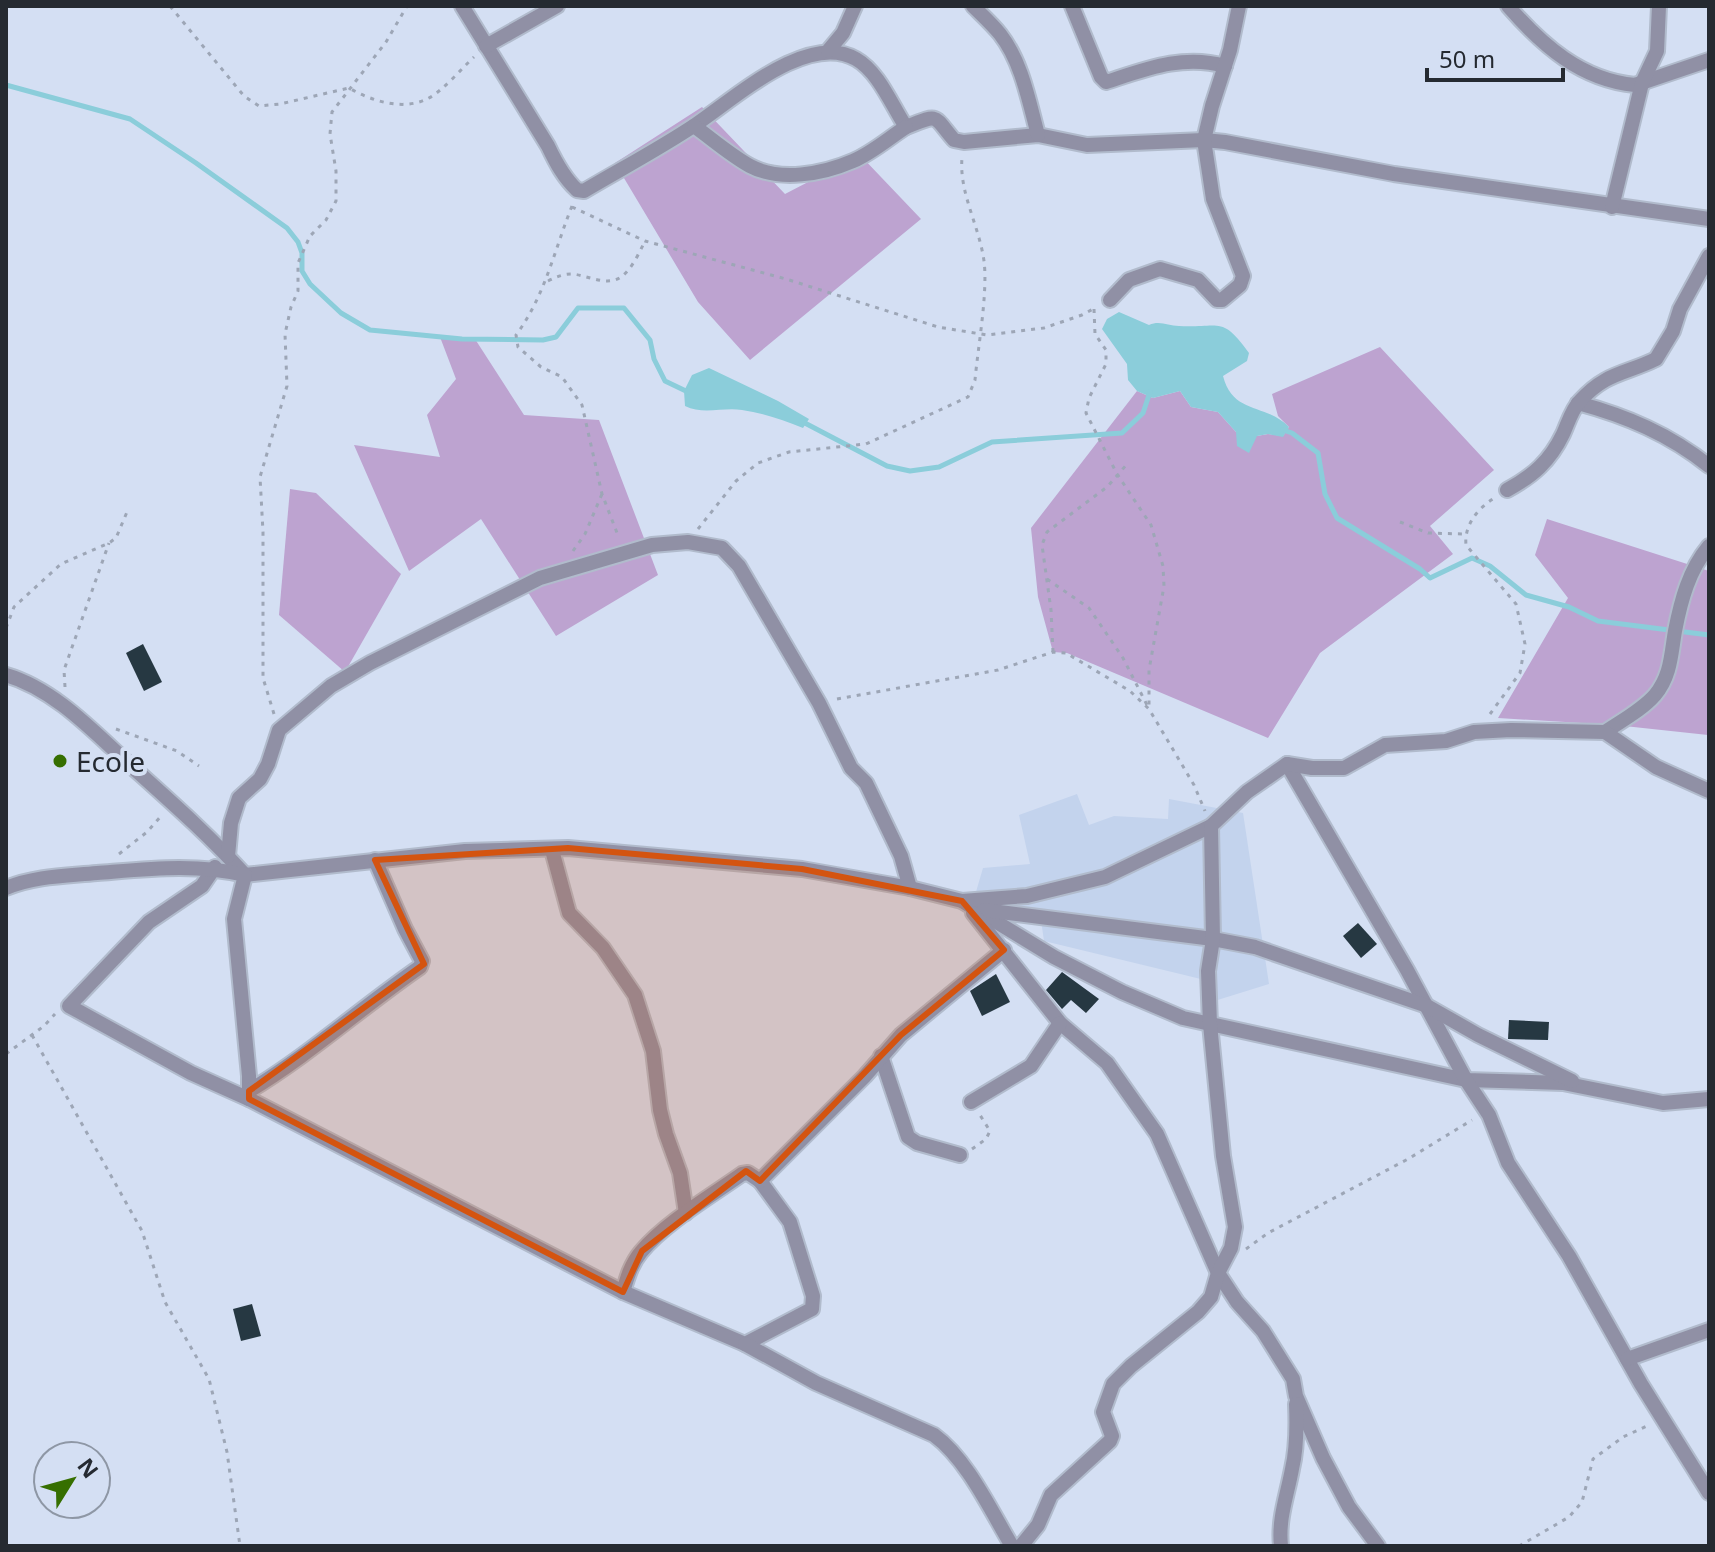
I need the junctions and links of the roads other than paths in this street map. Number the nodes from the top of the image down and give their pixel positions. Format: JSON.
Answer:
{"nodes":[{"id":1,"x":462,"y":6,"type":"edge"},
{"id":2,"x":557,"y":6,"type":"edge"},
{"id":3,"x":855,"y":6,"type":"edge"},
{"id":4,"x":973,"y":6,"type":"edge"},
{"id":5,"x":1072,"y":6,"type":"edge"},
{"id":6,"x":1239,"y":6,"type":"edge"},
{"id":7,"x":1508,"y":6,"type":"edge"},
{"id":8,"x":1659,"y":6,"type":"edge"},
{"id":9,"x":486,"y":46,"type":"junction"},
{"id":10,"x":828,"y":51,"type":"junction"},
{"id":11,"x":1709,"y":60,"type":"edge"},
{"id":12,"x":1225,"y":66,"type":"junction"},
{"id":13,"x":1642,"y":83,"type":"junction"},
{"id":14,"x":694,"y":126,"type":"junction"},
{"id":15,"x":906,"y":127,"type":"junction"},
{"id":16,"x":1038,"y":135,"type":"junction"},
{"id":17,"x":1204,"y":140,"type":"junction"},
{"id":18,"x":1612,"y":207,"type":"junction"},
{"id":19,"x":1709,"y":219,"type":"edge"},
{"id":20,"x":1709,"y":256,"type":"edge"},
{"id":21,"x":1110,"y":300,"type":"road end"},
{"id":22,"x":1578,"y":403,"type":"junction"},
{"id":23,"x":1709,"y":466,"type":"edge"},
{"id":24,"x":1507,"y":490,"type":"road end"},
{"id":25,"x":1709,"y":546,"type":"edge"},
{"id":26,"x":6,"y":675,"type":"edge"},
{"id":27,"x":1605,"y":732,"type":"junction"},
{"id":28,"x":1287,"y":764,"type":"junction"},
{"id":29,"x":1709,"y":791,"type":"edge"},
{"id":30,"x":1211,"y":826,"type":"junction"},
{"id":31,"x":552,"y":850,"type":"junction"},
{"id":32,"x":228,"y":856,"type":"junction"},
{"id":33,"x":375,"y":860,"type":"junction"},
{"id":34,"x":215,"y":867,"type":"junction"},
{"id":35,"x":245,"y":875,"type":"junction"},
{"id":36,"x":6,"y":888,"type":"edge"},
{"id":37,"x":910,"y":888,"type":"junction"},
{"id":38,"x":962,"y":901,"type":"junction"},
{"id":39,"x":977,"y":909,"type":"junction"},
{"id":40,"x":1213,"y":939,"type":"junction"},
{"id":41,"x":1004,"y":950,"type":"junction"},
{"id":42,"x":1427,"y":1006,"type":"junction"},
{"id":43,"x":1060,"y":1023,"type":"junction"},
{"id":44,"x":1210,"y":1024,"type":"junction"},
{"id":45,"x":881,"y":1056,"type":"junction"},
{"id":46,"x":1466,"y":1080,"type":"junction"},
{"id":47,"x":1583,"y":1086,"type":"junction"},
{"id":48,"x":249,"y":1095,"type":"junction"},
{"id":49,"x":1709,"y":1099,"type":"edge"},
{"id":50,"x":971,"y":1102,"type":"road end"},
{"id":51,"x":960,"y":1155,"type":"road end"},
{"id":52,"x":760,"y":1181,"type":"junction"},
{"id":53,"x":686,"y":1213,"type":"junction"},
{"id":54,"x":1218,"y":1273,"type":"junction"},
{"id":55,"x":623,"y":1292,"type":"junction"},
{"id":56,"x":1709,"y":1330,"type":"edge"},
{"id":57,"x":745,"y":1344,"type":"junction"},
{"id":58,"x":1627,"y":1359,"type":"junction"},
{"id":59,"x":1296,"y":1396,"type":"junction"},
{"id":60,"x":1709,"y":1493,"type":"edge"},
{"id":61,"x":1012,"y":1546,"type":"edge"},
{"id":62,"x":1021,"y":1546,"type":"edge"},
{"id":63,"x":1281,"y":1546,"type":"edge"},
{"id":64,"x":1378,"y":1546,"type":"edge"}],
"edges":[{"from":1,"to":9,"type":"street"},
{"from":2,"to":9,"type":"street"},
{"from":3,"to":10,"type":"street"},
{"from":4,"to":16,"type":"street"},
{"from":5,"to":12,"type":"street"},
{"from":6,"to":12,"type":"street"},
{"from":7,"to":13,"type":"street"},
{"from":8,"to":13,"type":"street"},
{"from":9,"to":14,"type":"street"},
{"from":10,"to":14,"type":"street"},
{"from":10,"to":15,"type":"street"},
{"from":11,"to":13,"type":"street"},
{"from":12,"to":17,"type":"street"},
{"from":13,"to":18,"type":"street"},
{"from":14,"to":15,"type":"street"},
{"from":15,"to":16,"type":"street"},
{"from":16,"to":17,"type":"street"},
{"from":17,"to":18,"type":"street"},
{"from":17,"to":21,"type":"street"},
{"from":18,"to":19,"type":"street"},
{"from":20,"to":22,"type":"street"},
{"from":22,"to":23,"type":"street"},
{"from":22,"to":24,"type":"street"},
{"from":25,"to":27,"type":"street"},
{"from":26,"to":32,"type":"street"},
{"from":27,"to":28,"type":"street"},
{"from":27,"to":29,"type":"street"},
{"from":28,"to":30,"type":"street"},
{"from":28,"to":42,"type":"street"},
{"from":30,"to":38,"type":"street"},
{"from":30,"to":40,"type":"street"},
{"from":31,"to":33,"type":"street"},
{"from":31,"to":37,"type":"street"},
{"from":31,"to":53,"type":"street"},
{"from":32,"to":35,"type":"street"},
{"from":32,"to":37,"type":"street"},
{"from":33,"to":35,"type":"street"},
{"from":33,"to":48,"type":"street"},
{"from":34,"to":35,"type":"street"},
{"from":34,"to":36,"type":"street"},
{"from":34,"to":48,"type":"street"},
{"from":35,"to":48,"type":"street"},
{"from":37,"to":38,"type":"street"},
{"from":38,"to":39,"type":"street"},
{"from":38,"to":41,"type":"street"},
{"from":39,"to":40,"type":"street"},
{"from":39,"to":44,"type":"street"},
{"from":40,"to":42,"type":"street"},
{"from":40,"to":44,"type":"street"},
{"from":41,"to":43,"type":"street"},
{"from":41,"to":45,"type":"street"},
{"from":42,"to":46,"type":"street"},
{"from":42,"to":47,"type":"street"},
{"from":43,"to":50,"type":"street"},
{"from":43,"to":54,"type":"street"},
{"from":44,"to":46,"type":"street"},
{"from":44,"to":54,"type":"street"},
{"from":45,"to":51,"type":"street"},
{"from":45,"to":52,"type":"street"},
{"from":46,"to":47,"type":"street"},
{"from":46,"to":58,"type":"street"},
{"from":47,"to":49,"type":"street"},
{"from":48,"to":55,"type":"street"},
{"from":52,"to":53,"type":"street"},
{"from":52,"to":57,"type":"street"},
{"from":53,"to":55,"type":"street"},
{"from":54,"to":59,"type":"street"},
{"from":54,"to":62,"type":"street"},
{"from":55,"to":57,"type":"street"},
{"from":56,"to":58,"type":"street"},
{"from":57,"to":61,"type":"street"},
{"from":58,"to":60,"type":"street"},
{"from":59,"to":63,"type":"street"},
{"from":59,"to":64,"type":"street"}]}
